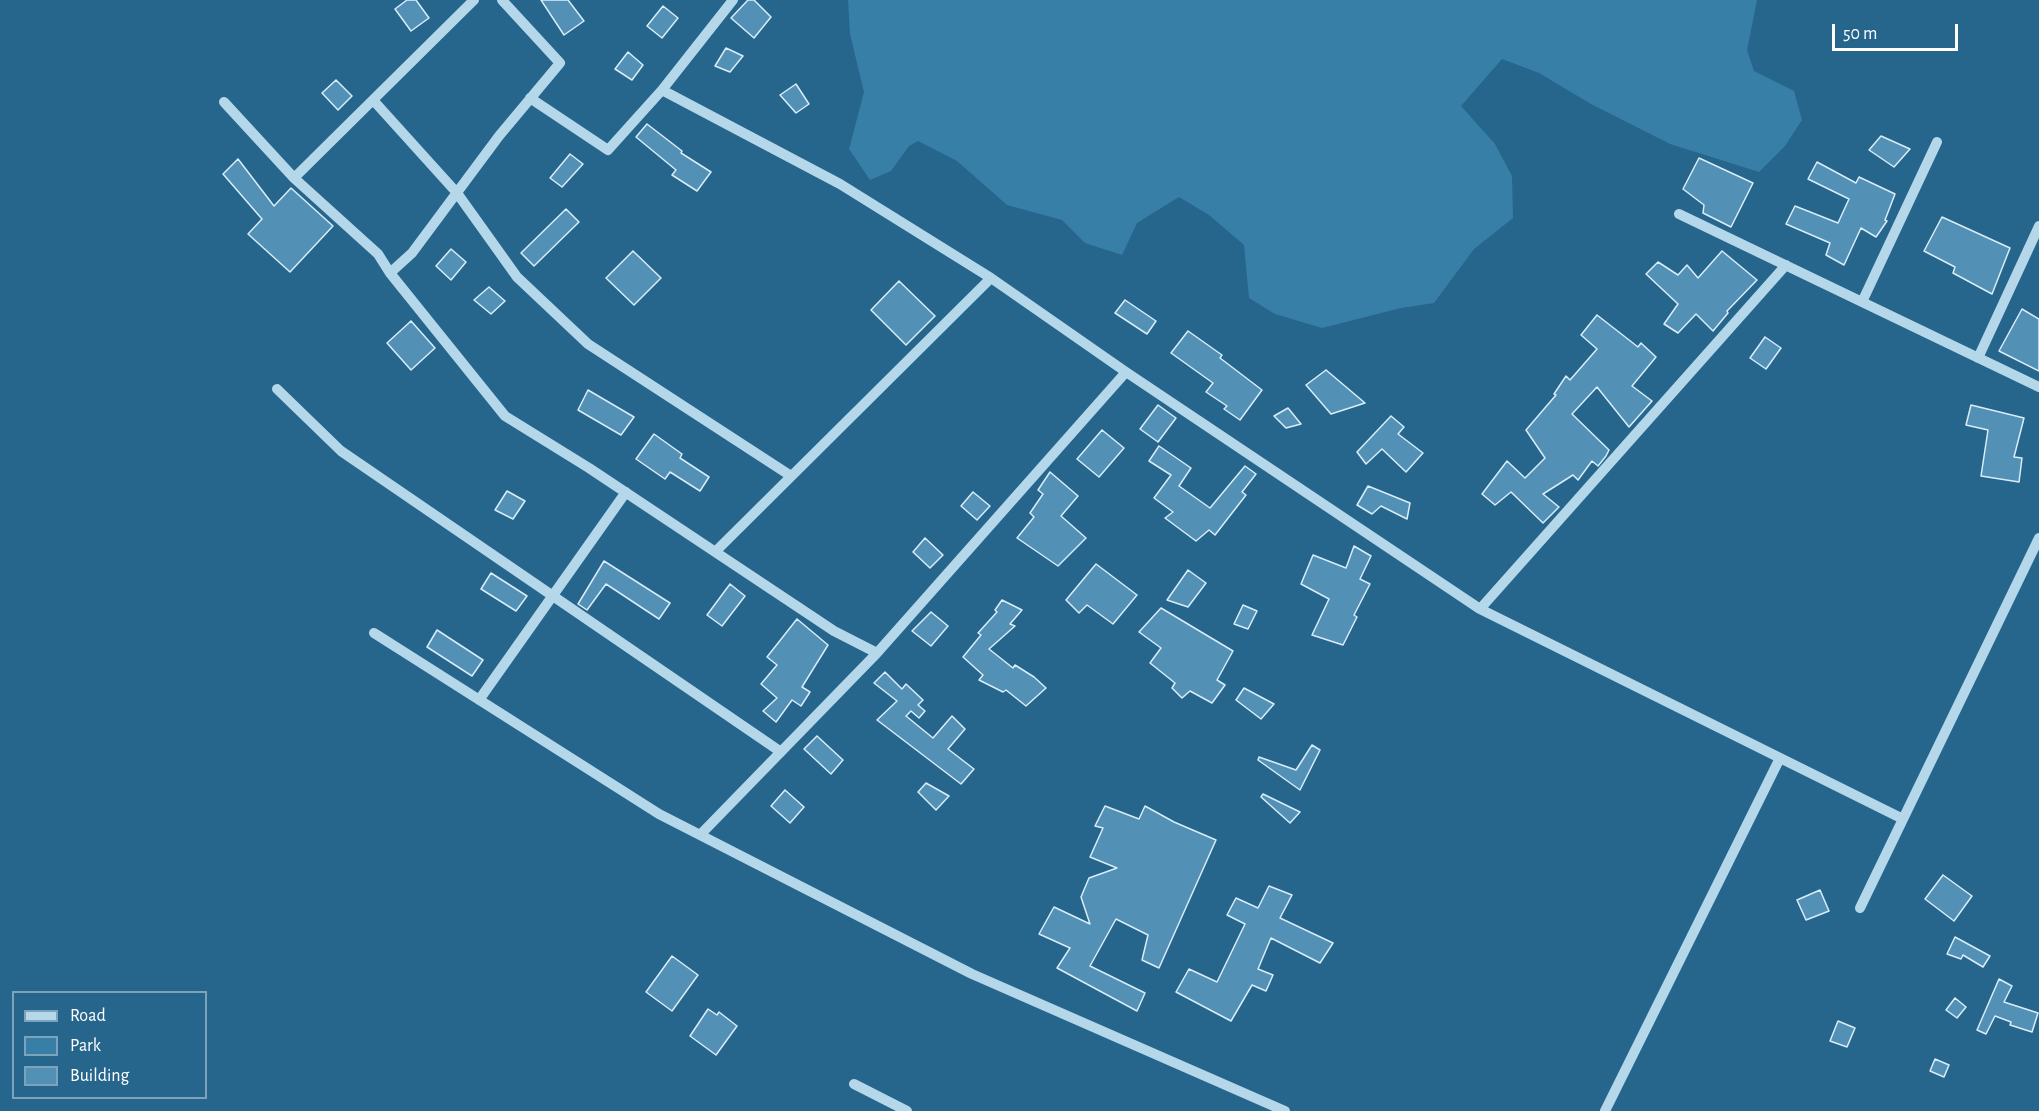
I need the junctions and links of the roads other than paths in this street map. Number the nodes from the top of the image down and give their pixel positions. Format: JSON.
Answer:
{"nodes":[{"id":1,"x":474,"y":0,"type":"edge"},
{"id":2,"x":502,"y":0,"type":"edge"},
{"id":3,"x":733,"y":0,"type":"edge"},
{"id":4,"x":662,"y":90,"type":"junction"},
{"id":5,"x":530,"y":98,"type":"junction"},
{"id":6,"x":373,"y":100,"type":"junction"},
{"id":7,"x":224,"y":102,"type":"dead end"},
{"id":8,"x":1937,"y":142,"type":"dead end"},
{"id":9,"x":294,"y":178,"type":"junction"},
{"id":10,"x":457,"y":193,"type":"junction"},
{"id":11,"x":1679,"y":214,"type":"dead end"},
{"id":12,"x":2039,"y":226,"type":"edge"},
{"id":13,"x":1786,"y":265,"type":"junction"},
{"id":14,"x":390,"y":273,"type":"junction"},
{"id":15,"x":991,"y":278,"type":"junction"},
{"id":16,"x":1862,"y":302,"type":"junction"},
{"id":17,"x":1978,"y":358,"type":"junction"},
{"id":18,"x":1126,"y":372,"type":"junction"},
{"id":19,"x":2039,"y":387,"type":"edge"},
{"id":20,"x":277,"y":389,"type":"dead end"},
{"id":21,"x":791,"y":476,"type":"junction"},
{"id":22,"x":626,"y":492,"type":"junction"},
{"id":23,"x":2039,"y":538,"type":"edge"},
{"id":24,"x":715,"y":552,"type":"junction"},
{"id":25,"x":553,"y":596,"type":"junction"},
{"id":26,"x":1479,"y":609,"type":"junction"},
{"id":27,"x":374,"y":633,"type":"dead end"},
{"id":28,"x":877,"y":653,"type":"junction"},
{"id":29,"x":479,"y":700,"type":"junction"},
{"id":30,"x":781,"y":752,"type":"junction"},
{"id":31,"x":1780,"y":758,"type":"junction"},
{"id":32,"x":1904,"y":819,"type":"junction"},
{"id":33,"x":700,"y":835,"type":"junction"},
{"id":34,"x":1860,"y":908,"type":"dead end"},
{"id":35,"x":854,"y":1084,"type":"dead end"},
{"id":36,"x":907,"y":1111,"type":"edge"},
{"id":37,"x":1285,"y":1111,"type":"edge"},
{"id":38,"x":1605,"y":1111,"type":"edge"}],
"edges":[{"from":1,"to":6,"type":"street"},
{"from":2,"to":5,"type":"street"},
{"from":3,"to":4,"type":"street"},
{"from":4,"to":5,"type":"street"},
{"from":4,"to":15,"type":"street"},
{"from":5,"to":10,"type":"street"},
{"from":6,"to":9,"type":"street"},
{"from":6,"to":10,"type":"street"},
{"from":7,"to":9,"type":"street"},
{"from":8,"to":16,"type":"street"},
{"from":9,"to":14,"type":"street"},
{"from":10,"to":14,"type":"street"},
{"from":10,"to":21,"type":"street"},
{"from":11,"to":13,"type":"street"},
{"from":12,"to":17,"type":"street"},
{"from":13,"to":16,"type":"street"},
{"from":13,"to":26,"type":"street"},
{"from":14,"to":22,"type":"street"},
{"from":15,"to":18,"type":"street"},
{"from":15,"to":21,"type":"street"},
{"from":16,"to":17,"type":"street"},
{"from":17,"to":19,"type":"street"},
{"from":18,"to":26,"type":"street"},
{"from":18,"to":28,"type":"street"},
{"from":20,"to":25,"type":"street"},
{"from":21,"to":24,"type":"street"},
{"from":22,"to":24,"type":"street"},
{"from":22,"to":25,"type":"street"},
{"from":23,"to":32,"type":"street"},
{"from":24,"to":28,"type":"street"},
{"from":25,"to":29,"type":"street"},
{"from":25,"to":30,"type":"street"},
{"from":26,"to":31,"type":"street"},
{"from":27,"to":29,"type":"street"},
{"from":28,"to":30,"type":"street"},
{"from":29,"to":33,"type":"street"},
{"from":30,"to":33,"type":"street"},
{"from":31,"to":32,"type":"street"},
{"from":31,"to":38,"type":"street"},
{"from":32,"to":34,"type":"street"},
{"from":33,"to":37,"type":"street"},
{"from":35,"to":36,"type":"street"}]}
